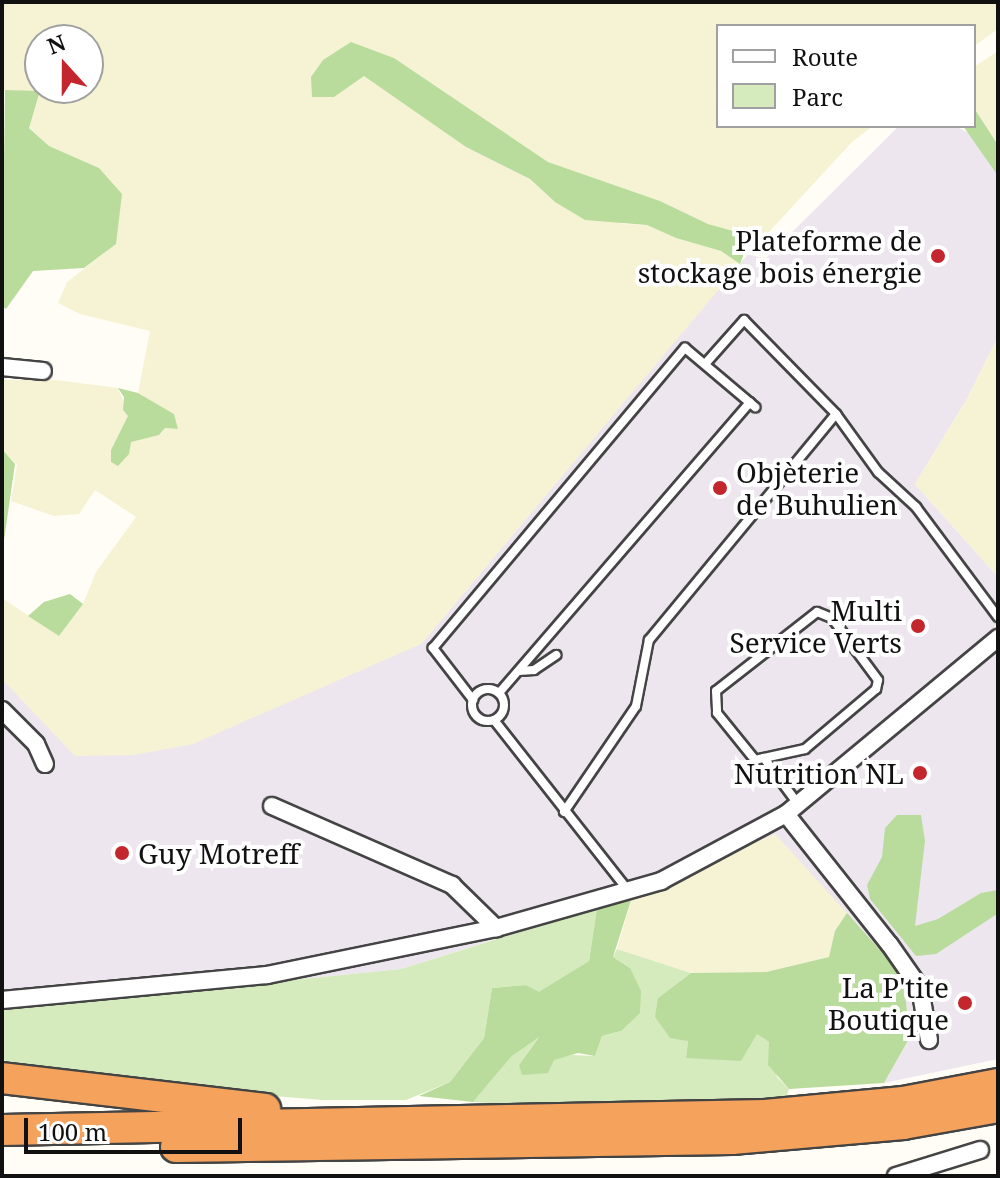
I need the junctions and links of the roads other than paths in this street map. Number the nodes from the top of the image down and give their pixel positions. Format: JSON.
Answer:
{"nodes":[{"id":1,"x":705,"y":364,"type":"junction"},
{"id":2,"x":2,"y":367,"type":"edge"},
{"id":3,"x":43,"y":371,"type":"dead end"},
{"id":4,"x":836,"y":414,"type":"junction"},
{"id":5,"x":998,"y":617,"type":"edge"},
{"id":6,"x":998,"y":638,"type":"edge"},
{"id":7,"x":556,"y":655,"type":"dead end"},
{"id":8,"x":518,"y":671,"type":"junction"},
{"id":9,"x":499,"y":693,"type":"junction"},
{"id":10,"x":473,"y":700,"type":"junction"},
{"id":11,"x":2,"y":710,"type":"edge"},
{"id":12,"x":494,"y":720,"type":"junction"},
{"id":13,"x":764,"y":758,"type":"junction"},
{"id":14,"x":45,"y":764,"type":"dead end"},
{"id":15,"x":272,"y":806,"type":"dead end"},
{"id":16,"x":792,"y":809,"type":"junction"},
{"id":17,"x":564,"y":812,"type":"junction"},
{"id":18,"x":628,"y":891,"type":"junction"},
{"id":19,"x":496,"y":928,"type":"junction"},
{"id":20,"x":3,"y":1001,"type":"edge"},
{"id":21,"x":929,"y":1040,"type":"dead end"},
{"id":22,"x":2,"y":1078,"type":"edge"},
{"id":23,"x":998,"y":1084,"type":"edge"},
{"id":24,"x":998,"y":1107,"type":"edge"},
{"id":25,"x":378,"y":1122,"type":"junction"},
{"id":26,"x":2,"y":1130,"type":"edge"},
{"id":27,"x":2,"y":1150,"type":"edge"},
{"id":28,"x":980,"y":1150,"type":"dead end"},
{"id":29,"x":896,"y":1176,"type":"edge"}],
"edges":[{"from":1,"to":4,"type":"lane"},
{"from":1,"to":8,"type":"lane"},
{"from":1,"to":10,"type":"lane"},
{"from":2,"to":3,"type":"street"},
{"from":4,"to":5,"type":"lane"},
{"from":4,"to":17,"type":"lane"},
{"from":6,"to":16,"type":"street"},
{"from":7,"to":8,"type":"lane"},
{"from":8,"to":9,"type":"lane"},
{"from":9,"to":10,"type":"lane"},
{"from":9,"to":12,"type":"lane"},
{"from":10,"to":12,"type":"lane"},
{"from":11,"to":14,"type":"street"},
{"from":12,"to":17,"type":"lane"},
{"from":13,"to":13,"type":"lane"},
{"from":13,"to":16,"type":"lane"},
{"from":15,"to":19,"type":"street"},
{"from":16,"to":18,"type":"street"},
{"from":16,"to":21,"type":"street"},
{"from":17,"to":18,"type":"lane"},
{"from":18,"to":19,"type":"street"},
{"from":19,"to":20,"type":"street"},
{"from":22,"to":25,"type":"highway"},
{"from":23,"to":25,"type":"highway"},
{"from":24,"to":27,"type":"highway"},
{"from":25,"to":26,"type":"highway"},
{"from":28,"to":29,"type":"street"}]}
